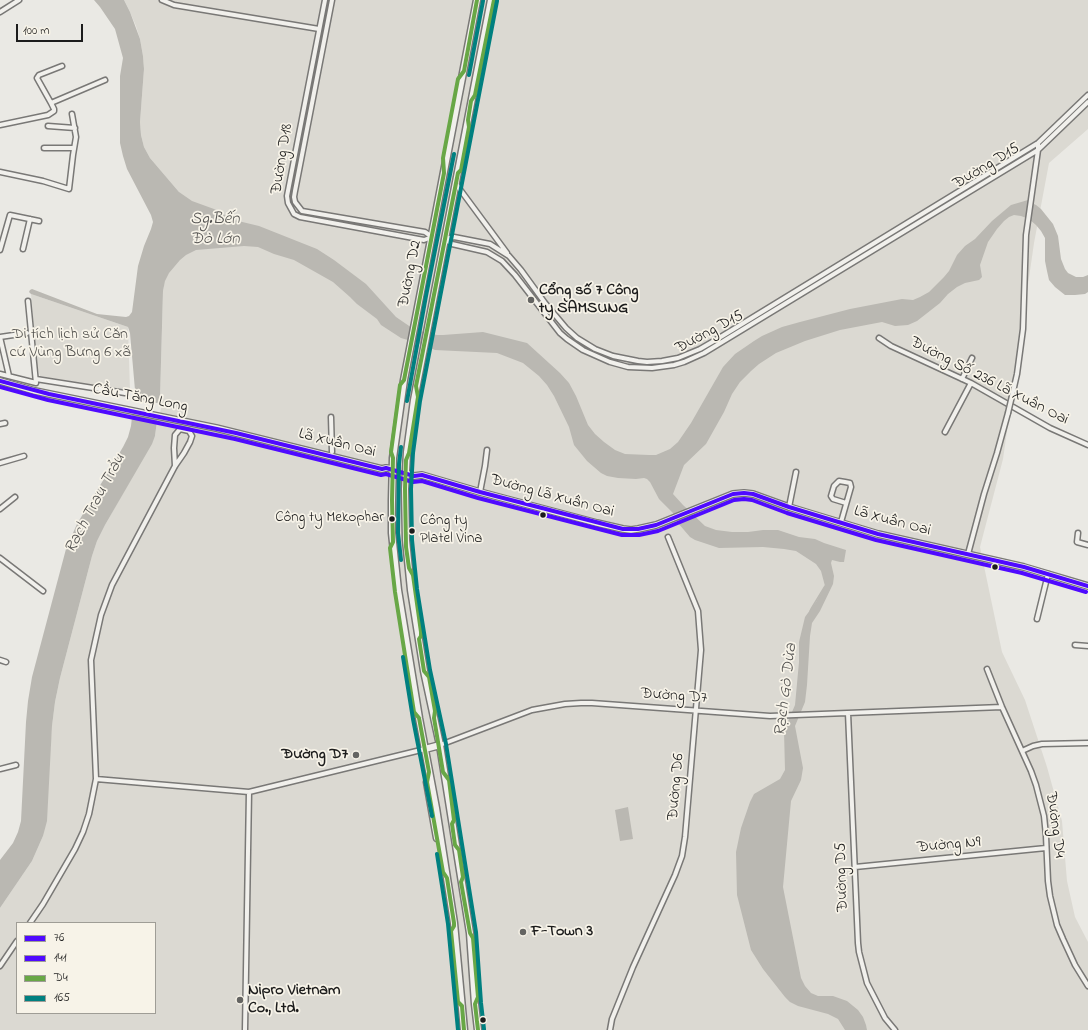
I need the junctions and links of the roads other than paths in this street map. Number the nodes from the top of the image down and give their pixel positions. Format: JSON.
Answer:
{"nodes":[{"id":1,"x":19,"y":0,"type":"edge"},
{"id":2,"x":162,"y":0,"type":"edge"},
{"id":3,"x":324,"y":0,"type":"edge"},
{"id":4,"x":332,"y":0,"type":"edge"},
{"id":5,"x":476,"y":0,"type":"edge"},
{"id":6,"x":492,"y":0,"type":"edge"},
{"id":7,"x":0,"y":12,"type":"edge"},
{"id":8,"x":319,"y":29,"type":"junction"},
{"id":9,"x":62,"y":66,"type":"dead end"},
{"id":10,"x":105,"y":80,"type":"dead end"},
{"id":11,"x":1088,"y":95,"type":"edge"},
{"id":12,"x":1088,"y":102,"type":"edge"},
{"id":13,"x":51,"y":103,"type":"junction"},
{"id":14,"x":72,"y":114,"type":"dead end"},
{"id":15,"x":0,"y":125,"type":"edge"},
{"id":16,"x":48,"y":126,"type":"dead end"},
{"id":17,"x":75,"y":128,"type":"junction"},
{"id":18,"x":1038,"y":143,"type":"junction"},
{"id":19,"x":44,"y":148,"type":"dead end"},
{"id":20,"x":74,"y":148,"type":"junction"},
{"id":21,"x":1038,"y":150,"type":"junction"},
{"id":22,"x":0,"y":172,"type":"edge"},
{"id":23,"x":456,"y":184,"type":"junction"},
{"id":24,"x":30,"y":220,"type":"junction"},
{"id":25,"x":39,"y":222,"type":"dead end"},
{"id":26,"x":432,"y":237,"type":"junction"},
{"id":27,"x":445,"y":239,"type":"junction"},
{"id":28,"x":23,"y":249,"type":"dead end"},
{"id":29,"x":0,"y":250,"type":"edge"},
{"id":30,"x":854,"y":255,"type":"junction"},
{"id":31,"x":509,"y":256,"type":"junction"},
{"id":32,"x":857,"y":260,"type":"junction"},
{"id":33,"x":521,"y":270,"type":"junction"},
{"id":34,"x":515,"y":275,"type":"junction"},
{"id":35,"x":28,"y":301,"type":"dead end"},
{"id":36,"x":565,"y":326,"type":"junction"},
{"id":37,"x":559,"y":331,"type":"junction"},
{"id":38,"x":27,"y":333,"type":"dead end"},
{"id":39,"x":879,"y":338,"type":"dead end"},
{"id":40,"x":972,"y":358,"type":"dead end"},
{"id":41,"x":0,"y":374,"type":"edge"},
{"id":42,"x":9,"y":376,"type":"junction"},
{"id":43,"x":962,"y":379,"type":"junction"},
{"id":44,"x":0,"y":381,"type":"edge"},
{"id":45,"x":36,"y":381,"type":"junction"},
{"id":46,"x":971,"y":383,"type":"junction"},
{"id":47,"x":125,"y":393,"type":"dead end"},
{"id":48,"x":332,"y":417,"type":"dead end"},
{"id":49,"x":945,"y":432,"type":"dead end"},
{"id":50,"x":275,"y":442,"type":"joint"},
{"id":51,"x":1088,"y":445,"type":"edge"},
{"id":52,"x":487,"y":450,"type":"dead end"},
{"id":53,"x":332,"y":452,"type":"dead end"},
{"id":54,"x":24,"y":456,"type":"dead end"},
{"id":55,"x":0,"y":463,"type":"edge"},
{"id":56,"x":175,"y":466,"type":"junction"},
{"id":57,"x":393,"y":469,"type":"junction"},
{"id":58,"x":796,"y":472,"type":"dead end"},
{"id":59,"x":406,"y":473,"type":"junction"},
{"id":60,"x":480,"y":492,"type":"junction"},
{"id":61,"x":14,"y":497,"type":"dead end"},
{"id":62,"x":846,"y":503,"type":"junction"},
{"id":63,"x":789,"y":507,"type":"junction"},
{"id":64,"x":0,"y":509,"type":"edge"},
{"id":65,"x":692,"y":511,"type":"joint"},
{"id":66,"x":841,"y":522,"type":"junction"},
{"id":67,"x":1078,"y":533,"type":"dead end"},
{"id":68,"x":668,"y":537,"type":"dead end"},
{"id":69,"x":1088,"y":545,"type":"edge"},
{"id":70,"x":968,"y":554,"type":"junction"},
{"id":71,"x":0,"y":558,"type":"edge"},
{"id":72,"x":1048,"y":574,"type":"junction"},
{"id":73,"x":1088,"y":586,"type":"edge"},
{"id":74,"x":43,"y":591,"type":"dead end"},
{"id":75,"x":1037,"y":619,"type":"dead end"},
{"id":76,"x":1075,"y":645,"type":"dead end"},
{"id":77,"x":1088,"y":646,"type":"edge"},
{"id":78,"x":0,"y":660,"type":"edge"},
{"id":79,"x":6,"y":662,"type":"dead end"},
{"id":80,"x":987,"y":669,"type":"dead end"},
{"id":81,"x":1002,"y":707,"type":"junction"},
{"id":82,"x":695,"y":710,"type":"junction"},
{"id":83,"x":848,"y":713,"type":"junction"},
{"id":84,"x":1088,"y":743,"type":"edge"},
{"id":85,"x":440,"y":745,"type":"junction"},
{"id":86,"x":425,"y":749,"type":"junction"},
{"id":87,"x":1022,"y":751,"type":"junction"},
{"id":88,"x":16,"y":765,"type":"dead end"},
{"id":89,"x":0,"y":769,"type":"edge"},
{"id":90,"x":96,"y":780,"type":"junction"},
{"id":91,"x":249,"y":792,"type":"junction"},
{"id":92,"x":1046,"y":848,"type":"junction"},
{"id":93,"x":855,"y":867,"type":"junction"},
{"id":94,"x":464,"y":903,"type":"junction"},
{"id":95,"x":451,"y":905,"type":"junction"},
{"id":96,"x":31,"y":922,"type":"edge"},
{"id":97,"x":16,"y":942,"type":"edge"},
{"id":98,"x":0,"y":966,"type":"edge"},
{"id":99,"x":1088,"y":986,"type":"edge"},
{"id":100,"x":477,"y":1027,"type":"edge"},
{"id":101,"x":464,"y":1028,"type":"edge"},
{"id":102,"x":245,"y":1030,"type":"edge"},
{"id":103,"x":610,"y":1030,"type":"edge"},
{"id":104,"x":896,"y":1030,"type":"edge"}],
"edges":[{"from":1,"to":7,"type":"street"},
{"from":2,"to":8,"type":"street"},
{"from":3,"to":8,"type":"street","name":"Đường D18"},
{"from":4,"to":26,"type":"street","name":"Đường D18"},
{"from":5,"to":26,"type":"main road","name":"Đường D2"},
{"from":6,"to":23,"type":"main road","name":"Đường D2"},
{"from":8,"to":26,"type":"street","name":"Đường D18"},
{"from":9,"to":13,"type":"street"},
{"from":10,"to":13,"type":"street"},
{"from":11,"to":18,"type":"street","name":"Đường D15"},
{"from":12,"to":21,"type":"street","name":"Đường D15"},
{"from":13,"to":15,"type":"street"},
{"from":14,"to":17,"type":"street"},
{"from":16,"to":17,"type":"street"},
{"from":17,"to":20,"type":"street"},
{"from":18,"to":21,"type":"street"},
{"from":18,"to":30,"type":"street","name":"Đường D15"},
{"from":19,"to":20,"type":"street"},
{"from":20,"to":22,"type":"street"},
{"from":21,"to":32,"type":"street","name":"Đường D15"},
{"from":21,"to":70,"type":"street","bridge":true},
{"from":23,"to":27,"type":"main road","name":"Đường D2"},
{"from":23,"to":31,"type":"street"},
{"from":24,"to":25,"type":"street"},
{"from":24,"to":28,"type":"street"},
{"from":24,"to":29,"type":"street"},
{"from":26,"to":27,"type":"main road"},
{"from":26,"to":57,"type":"main road","name":"Đường D2"},
{"from":27,"to":31,"type":"street","name":"Đường D15"},
{"from":27,"to":34,"type":"street","name":"Đường D15"},
{"from":27,"to":59,"type":"main road","name":"Đường D2"},
{"from":30,"to":32,"type":"street"},
{"from":30,"to":36,"type":"street","name":"Đường D15"},
{"from":31,"to":33,"type":"street","name":"Đường D15"},
{"from":32,"to":37,"type":"street","name":"Đường D15"},
{"from":33,"to":34,"type":"street"},
{"from":33,"to":36,"type":"street","name":"Đường D15"},
{"from":34,"to":37,"type":"street","name":"Đường D15"},
{"from":35,"to":45,"type":"street"},
{"from":36,"to":37,"type":"street"},
{"from":38,"to":42,"type":"street"},
{"from":39,"to":43,"type":"street","name":"Đường Số 236 Lã Xuân Oai"},
{"from":40,"to":43,"type":"street"},
{"from":41,"to":42,"type":"street"},
{"from":42,"to":45,"type":"street"},
{"from":43,"to":46,"type":"street","name":"Đường Số 236 Lã Xuân Oai"},
{"from":44,"to":50,"type":"main road","name":"Cầu Tăng Long"},
{"from":45,"to":47,"type":"street"},
{"from":46,"to":49,"type":"street"},
{"from":46,"to":51,"type":"street","name":"Đường Số 236 Lã Xuân Oai"},
{"from":48,"to":53,"type":"street"},
{"from":50,"to":57,"type":"main road","name":"Lã Xuân Oai"},
{"from":52,"to":60,"type":"street"},
{"from":54,"to":55,"type":"street"},
{"from":56,"to":56,"type":"street"},
{"from":56,"to":90,"type":"street"},
{"from":57,"to":59,"type":"main road"},
{"from":57,"to":86,"type":"main road","name":"Đường D2"},
{"from":58,"to":63,"type":"street"},
{"from":59,"to":60,"type":"main road","name":"Đường Lã Xuân Oai"},
{"from":59,"to":85,"type":"main road","name":"Đường D2"},
{"from":60,"to":65,"type":"main road","name":"Đường Lã Xuân Oai"},
{"from":61,"to":64,"type":"street"},
{"from":62,"to":62,"type":"street"},
{"from":62,"to":66,"type":"street"},
{"from":63,"to":65,"type":"main road","name":"Lã Xuân Oai"},
{"from":63,"to":66,"type":"main road","name":"Lã Xuân Oai"},
{"from":66,"to":70,"type":"main road","name":"Lã Xuân Oai"},
{"from":67,"to":69,"type":"street"},
{"from":68,"to":82,"type":"street","name":"Đường D6"},
{"from":70,"to":72,"type":"main road","name":"Lã Xuân Oai"},
{"from":71,"to":74,"type":"street"},
{"from":72,"to":73,"type":"main road","name":"Lã Xuân Oai"},
{"from":72,"to":75,"type":"street"},
{"from":76,"to":77,"type":"street"},
{"from":78,"to":79,"type":"street"},
{"from":80,"to":81,"type":"street","name":"Đường D4"},
{"from":81,"to":83,"type":"street"},
{"from":81,"to":87,"type":"street","name":"Đường D4"},
{"from":82,"to":83,"type":"street","name":"Đường D7"},
{"from":82,"to":85,"type":"street","name":"Đường D7"},
{"from":82,"to":103,"type":"street","name":"Đường D6"},
{"from":83,"to":93,"type":"street","name":"Đường D5"},
{"from":84,"to":87,"type":"street"},
{"from":85,"to":86,"type":"main road"},
{"from":85,"to":94,"type":"main road","name":"Đường D2"},
{"from":86,"to":91,"type":"street"},
{"from":86,"to":95,"type":"main road","name":"Đường D2"},
{"from":87,"to":92,"type":"street","name":"Đường D4"},
{"from":88,"to":89,"type":"street"},
{"from":90,"to":91,"type":"street"},
{"from":90,"to":96,"type":"street"},
{"from":91,"to":102,"type":"street"},
{"from":92,"to":93,"type":"street","name":"Đường N9"},
{"from":92,"to":99,"type":"street","name":"Đường D4"},
{"from":93,"to":104,"type":"street","name":"Đường D5"},
{"from":94,"to":95,"type":"main road"},
{"from":94,"to":100,"type":"main road","name":"Đường D2"},
{"from":95,"to":101,"type":"main road","name":"Đường D2"},
{"from":97,"to":98,"type":"street"},
{"from":100,"to":101,"type":"main road"}]}
